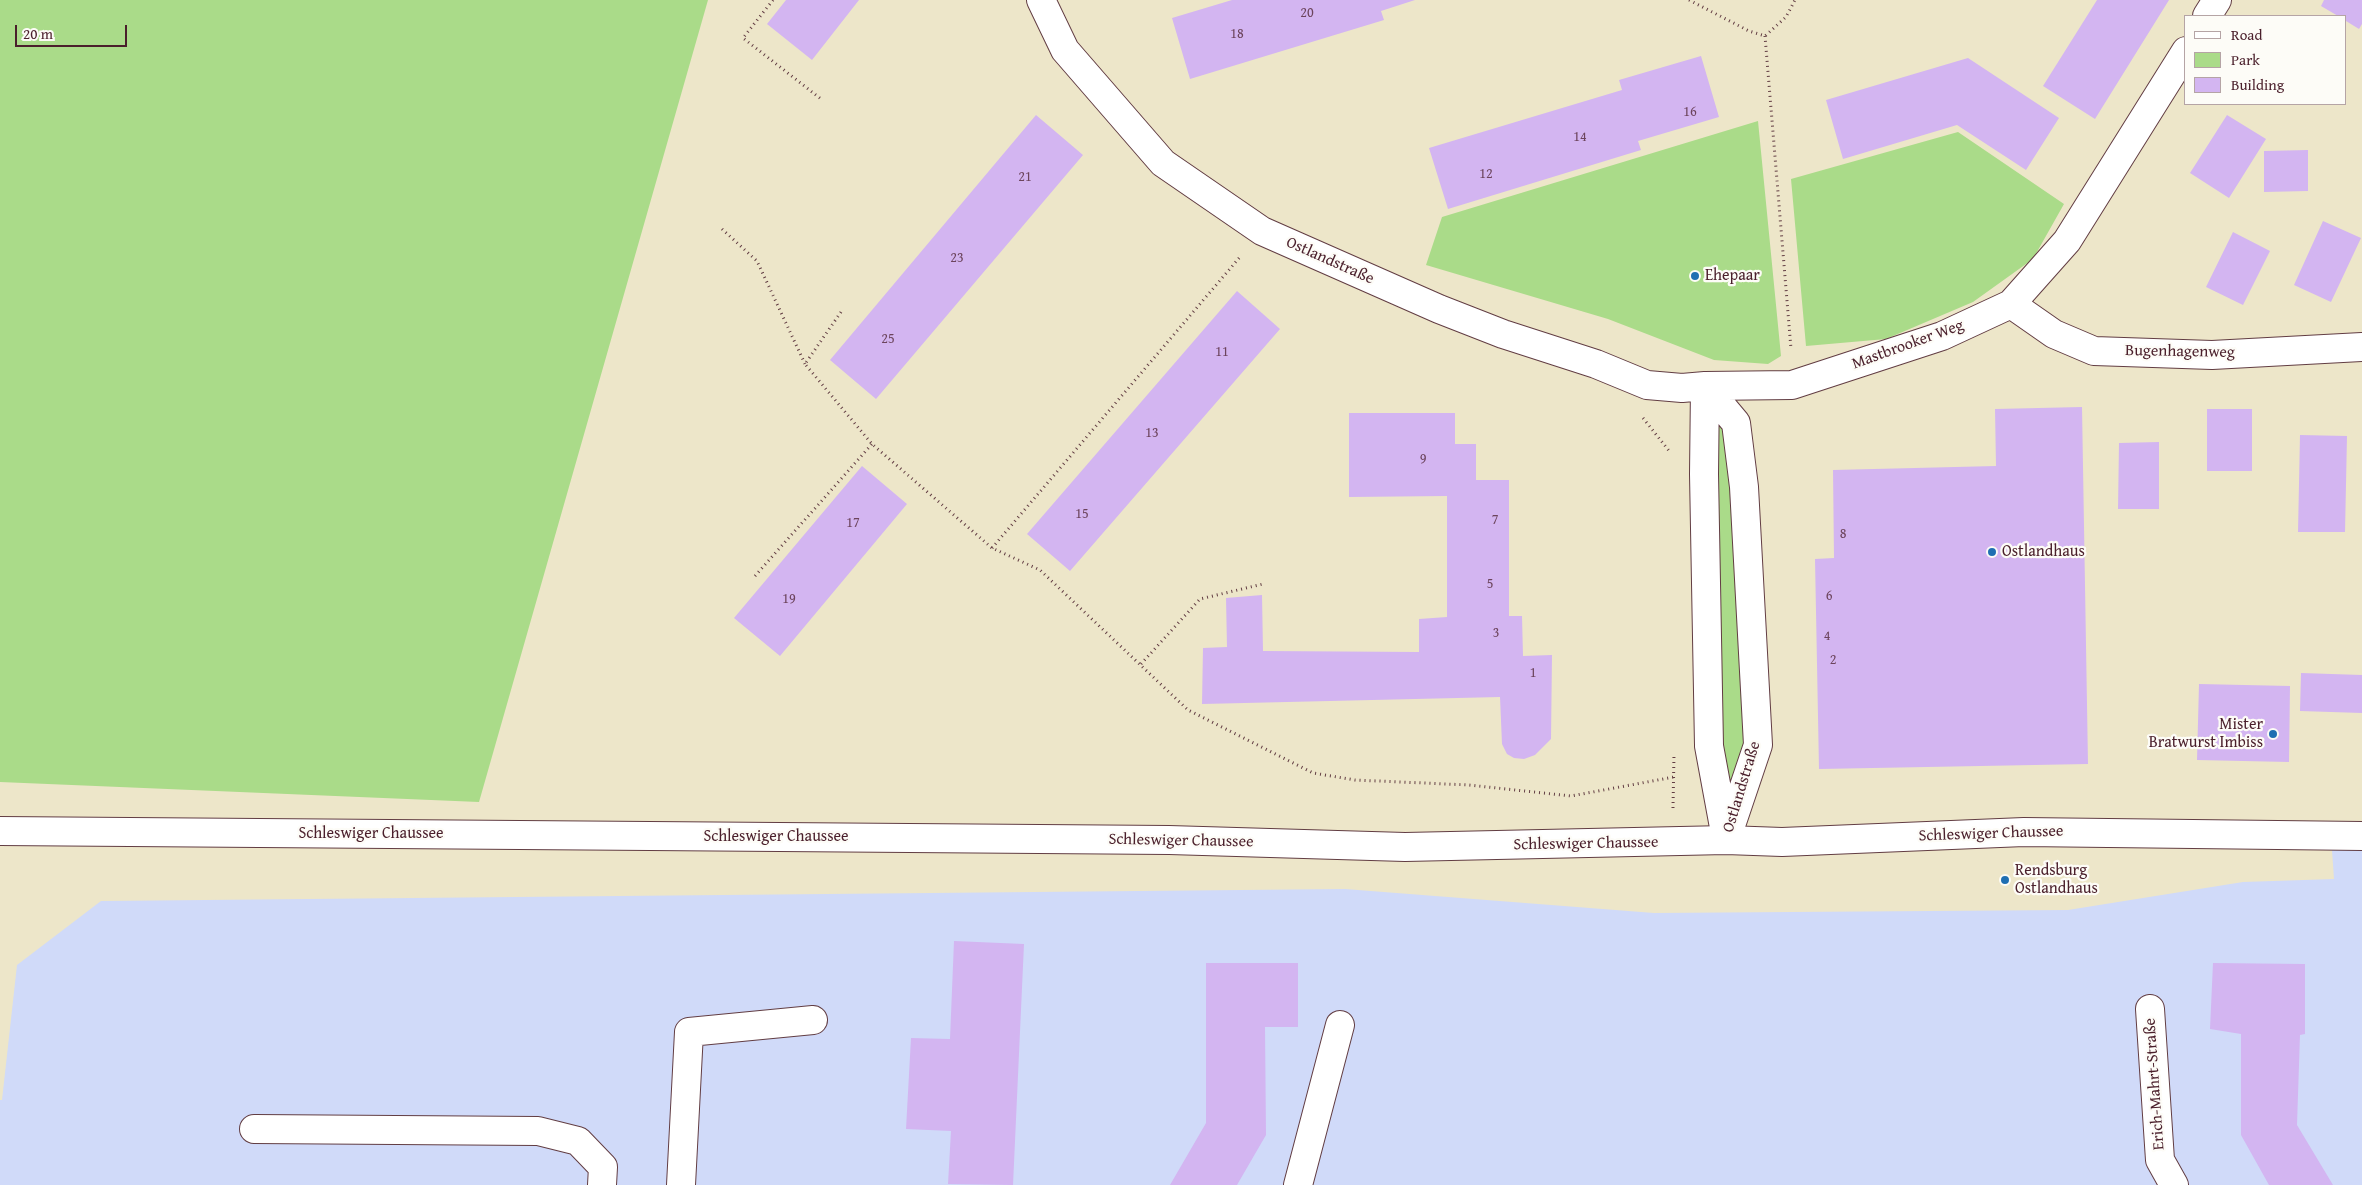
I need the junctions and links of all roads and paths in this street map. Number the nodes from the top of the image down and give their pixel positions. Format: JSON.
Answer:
{"nodes":[{"id":1,"x":773,"y":0,"type":"edge"},
{"id":2,"x":1041,"y":0,"type":"edge"},
{"id":3,"x":1689,"y":0,"type":"edge"},
{"id":4,"x":1795,"y":0,"type":"edge"},
{"id":5,"x":2217,"y":0,"type":"edge"},
{"id":6,"x":2208,"y":15,"type":"edge"},
{"id":7,"x":1766,"y":36,"type":"junction"},
{"id":8,"x":2184,"y":54,"type":"edge"},
{"id":9,"x":821,"y":99,"type":"dead end"},
{"id":10,"x":722,"y":229,"type":"dead end"},
{"id":11,"x":1246,"y":250,"type":"dead end"},
{"id":12,"x":2011,"y":304,"type":"junction"},
{"id":13,"x":841,"y":312,"type":"dead end"},
{"id":14,"x":2362,"y":347,"type":"edge"},
{"id":15,"x":1792,"y":352,"type":"dead end"},
{"id":16,"x":806,"y":364,"type":"junction"},
{"id":17,"x":1705,"y":386,"type":"junction"},
{"id":18,"x":1640,"y":414,"type":"dead end"},
{"id":19,"x":872,"y":444,"type":"junction"},
{"id":20,"x":1672,"y":454,"type":"dead end"},
{"id":21,"x":992,"y":548,"type":"junction"},
{"id":22,"x":755,"y":576,"type":"dead end"},
{"id":23,"x":1262,"y":584,"type":"dead end"},
{"id":24,"x":1141,"y":664,"type":"junction"},
{"id":25,"x":1674,"y":748,"type":"dead end"},
{"id":26,"x":1674,"y":777,"type":"junction"},
{"id":27,"x":0,"y":831,"type":"edge"},
{"id":28,"x":2362,"y":836,"type":"edge"},
{"id":29,"x":1726,"y":840,"type":"junction"},
{"id":30,"x":1672,"y":842,"type":"junction"},
{"id":31,"x":2150,"y":1009,"type":"dead end"},
{"id":32,"x":813,"y":1020,"type":"dead end"},
{"id":33,"x":1340,"y":1025,"type":"dead end"},
{"id":34,"x":254,"y":1130,"type":"dead end"},
{"id":35,"x":602,"y":1185,"type":"edge"},
{"id":36,"x":681,"y":1185,"type":"edge"},
{"id":37,"x":1298,"y":1185,"type":"edge"},
{"id":38,"x":2174,"y":1185,"type":"edge"}],
"edges":[{"from":1,"to":9,"type":"path"},
{"from":2,"to":17,"type":"street","name":"Ostlandstraße"},
{"from":3,"to":7,"type":"path"},
{"from":4,"to":7,"type":"path"},
{"from":5,"to":6,"type":"street"},
{"from":7,"to":15,"type":"path"},
{"from":8,"to":12,"type":"street","name":"Mastbrooker Weg"},
{"from":10,"to":16,"type":"path"},
{"from":11,"to":21,"type":"path"},
{"from":12,"to":14,"type":"street","name":"Bugenhagenweg"},
{"from":12,"to":17,"type":"street","name":"Mastbrooker Weg"},
{"from":13,"to":16,"type":"path"},
{"from":16,"to":19,"type":"path"},
{"from":17,"to":29,"type":"street","name":"Ostlandstraße"},
{"from":17,"to":29,"type":"street","name":"Ostlandstraße"},
{"from":18,"to":20,"type":"path"},
{"from":19,"to":21,"type":"path"},
{"from":19,"to":22,"type":"path"},
{"from":21,"to":24,"type":"path"},
{"from":23,"to":24,"type":"path"},
{"from":24,"to":26,"type":"path"},
{"from":25,"to":26,"type":"path"},
{"from":26,"to":30,"type":"path"},
{"from":27,"to":30,"type":"street","name":"Schleswiger Chaussee"},
{"from":28,"to":29,"type":"street","name":"Schleswiger Chaussee"},
{"from":29,"to":30,"type":"street","name":"Schleswiger Chaussee"},
{"from":31,"to":38,"type":"street","name":"Erich-Mahrt-Straße"},
{"from":32,"to":36,"type":"street"},
{"from":33,"to":37,"type":"street"},
{"from":34,"to":35,"type":"street"}]}
